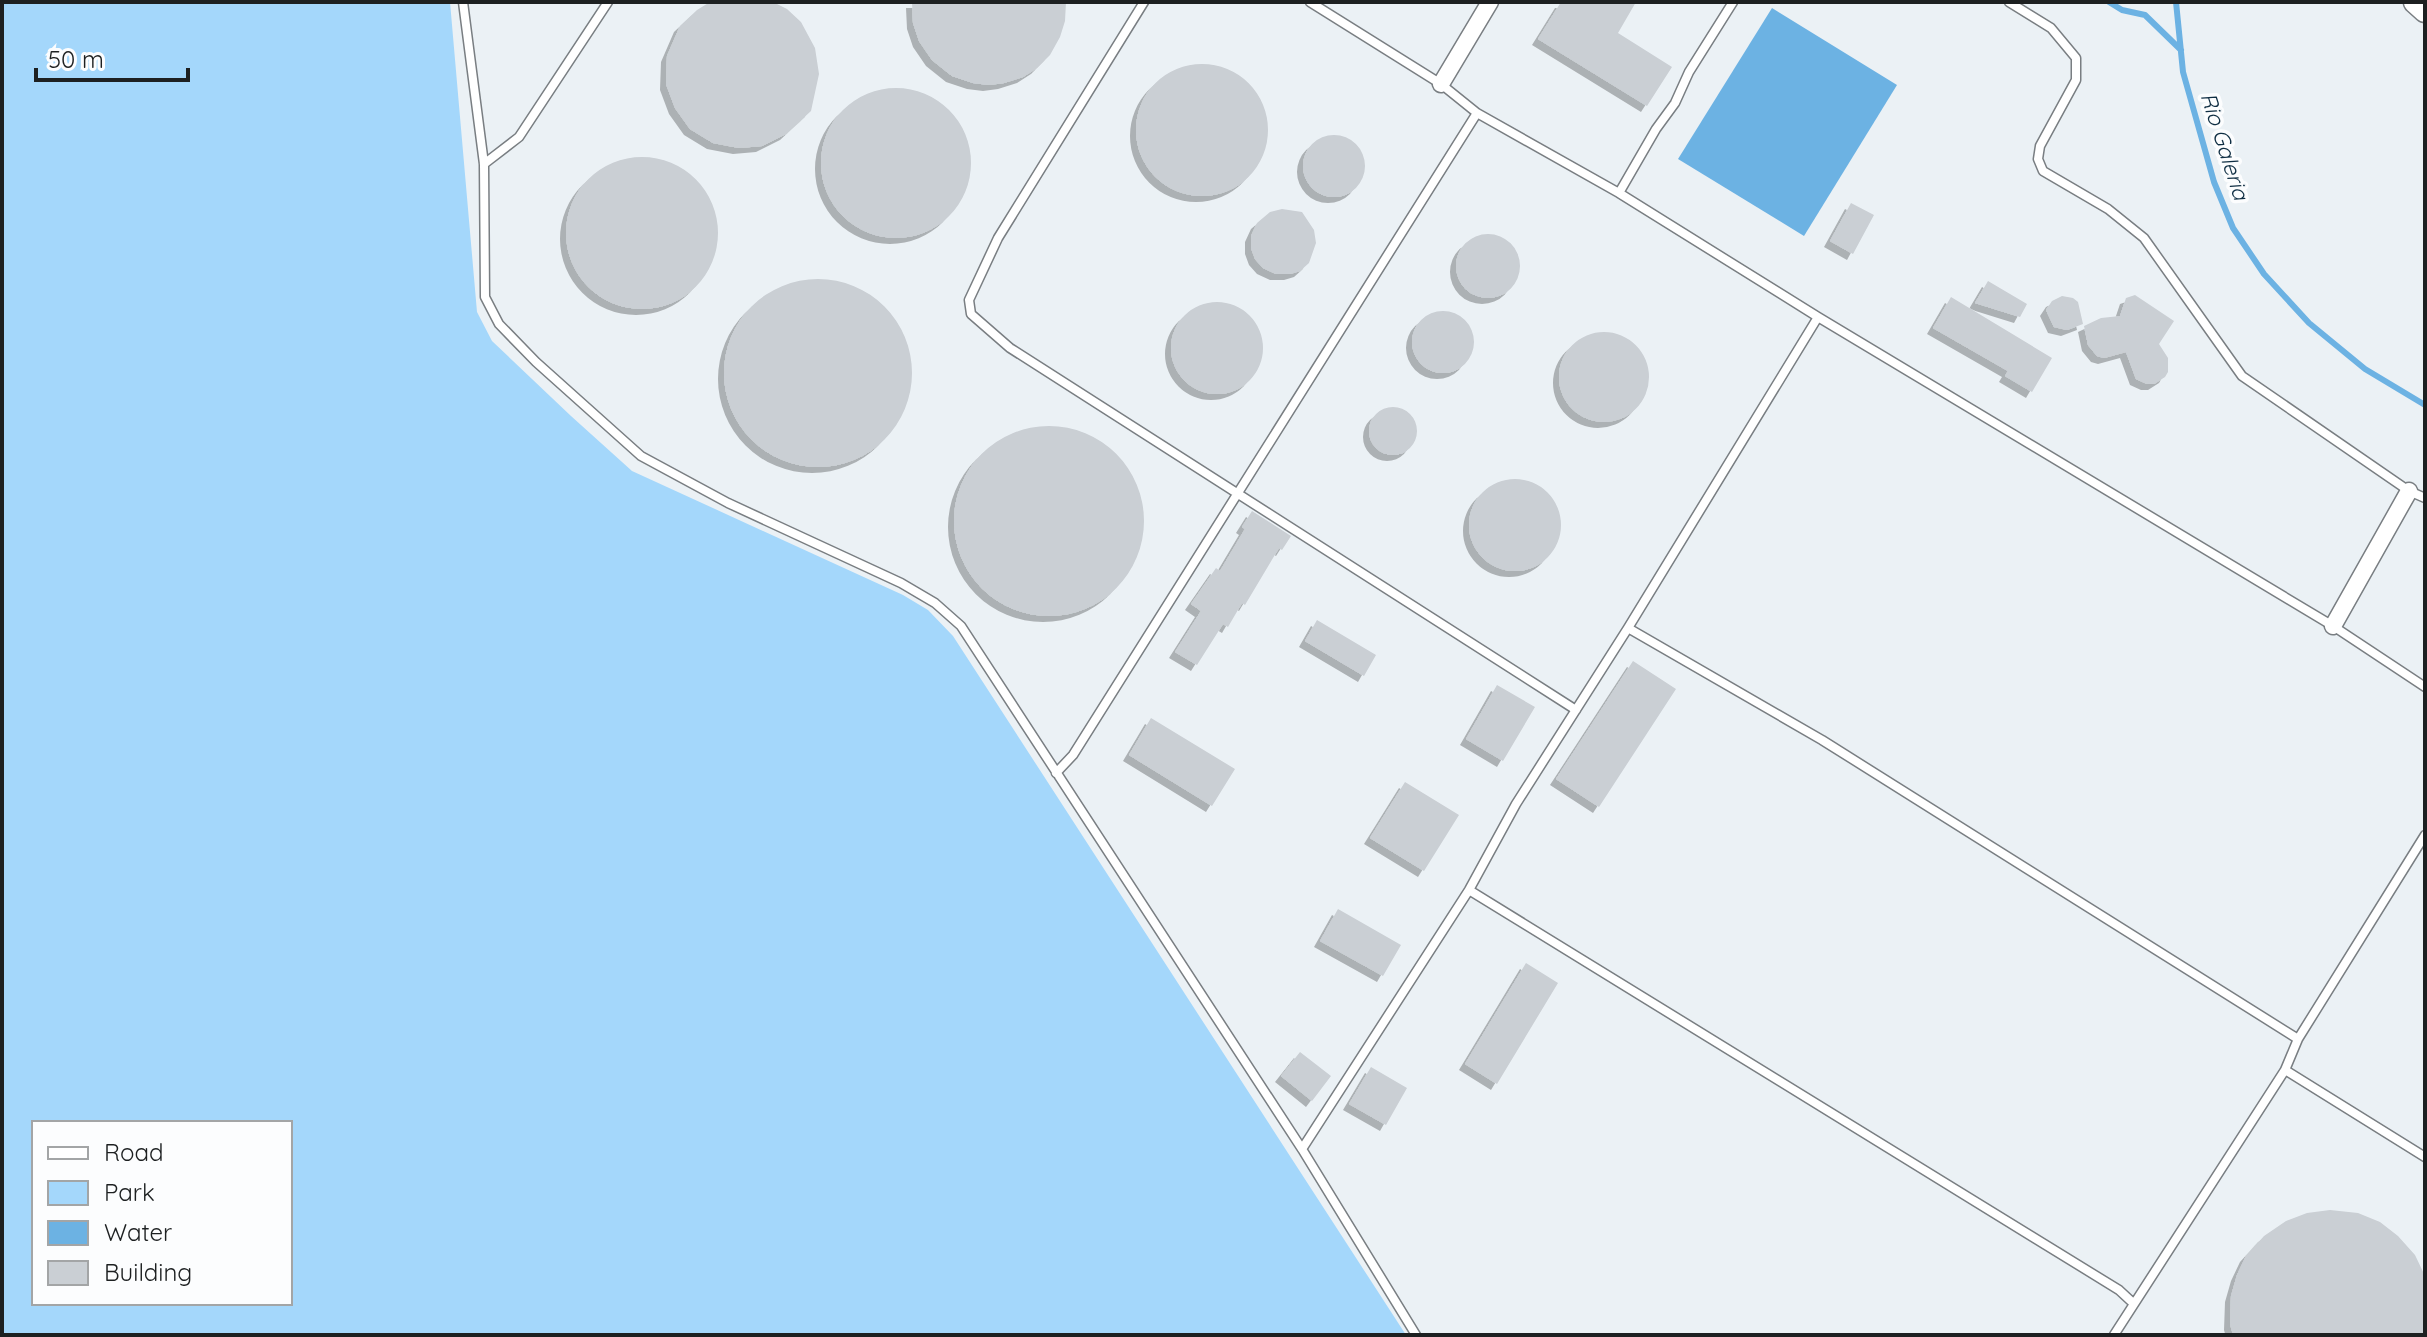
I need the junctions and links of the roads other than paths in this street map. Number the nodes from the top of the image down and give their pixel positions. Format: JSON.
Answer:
{"nodes":[{"id":1,"x":463,"y":2,"type":"edge"},
{"id":2,"x":608,"y":2,"type":"edge"},
{"id":3,"x":1144,"y":2,"type":"edge"},
{"id":4,"x":1310,"y":2,"type":"edge"},
{"id":5,"x":1490,"y":2,"type":"edge"},
{"id":6,"x":1733,"y":2,"type":"edge"},
{"id":7,"x":2009,"y":2,"type":"edge"},
{"id":8,"x":2415,"y":2,"type":"edge"},
{"id":9,"x":2425,"y":11,"type":"edge"},
{"id":10,"x":1441,"y":84,"type":"junction"},
{"id":11,"x":1477,"y":113,"type":"junction"},
{"id":12,"x":484,"y":164,"type":"junction"},
{"id":13,"x":1619,"y":193,"type":"junction"},
{"id":14,"x":1818,"y":317,"type":"junction"},
{"id":15,"x":2409,"y":491,"type":"junction"},
{"id":16,"x":1239,"y":494,"type":"junction"},
{"id":17,"x":2425,"y":498,"type":"edge"},
{"id":18,"x":2333,"y":626,"type":"junction"},
{"id":19,"x":1628,"y":628,"type":"junction"},
{"id":20,"x":2425,"y":687,"type":"edge"},
{"id":21,"x":1576,"y":710,"type":"junction"},
{"id":22,"x":1056,"y":773,"type":"junction"},
{"id":23,"x":2425,"y":835,"type":"edge"},
{"id":24,"x":1469,"y":890,"type":"junction"},
{"id":25,"x":2298,"y":1039,"type":"junction"},
{"id":26,"x":2285,"y":1070,"type":"junction"},
{"id":27,"x":1302,"y":1149,"type":"junction"},
{"id":28,"x":2425,"y":1157,"type":"edge"},
{"id":29,"x":2133,"y":1303,"type":"junction"},
{"id":30,"x":1416,"y":1335,"type":"edge"},
{"id":31,"x":2114,"y":1335,"type":"edge"}],
"edges":[{"from":1,"to":12,"type":"lane"},
{"from":2,"to":12,"type":"lane"},
{"from":3,"to":16,"type":"lane"},
{"from":4,"to":10,"type":"lane"},
{"from":5,"to":10,"type":"street"},
{"from":6,"to":13,"type":"lane"},
{"from":7,"to":15,"type":"lane"},
{"from":8,"to":9,"type":"main road"},
{"from":10,"to":11,"type":"lane"},
{"from":11,"to":13,"type":"lane"},
{"from":11,"to":16,"type":"lane"},
{"from":12,"to":22,"type":"lane"},
{"from":13,"to":14,"type":"lane"},
{"from":14,"to":18,"type":"lane"},
{"from":14,"to":19,"type":"lane"},
{"from":15,"to":17,"type":"lane"},
{"from":15,"to":18,"type":"street"},
{"from":16,"to":21,"type":"lane"},
{"from":16,"to":22,"type":"lane"},
{"from":18,"to":20,"type":"lane"},
{"from":19,"to":21,"type":"lane"},
{"from":19,"to":25,"type":"lane"},
{"from":21,"to":24,"type":"lane"},
{"from":22,"to":27,"type":"lane"},
{"from":23,"to":25,"type":"lane"},
{"from":24,"to":27,"type":"lane"},
{"from":24,"to":29,"type":"lane"},
{"from":25,"to":26,"type":"lane"},
{"from":26,"to":28,"type":"lane"},
{"from":26,"to":29,"type":"lane"},
{"from":27,"to":30,"type":"lane"},
{"from":29,"to":31,"type":"lane"}]}
